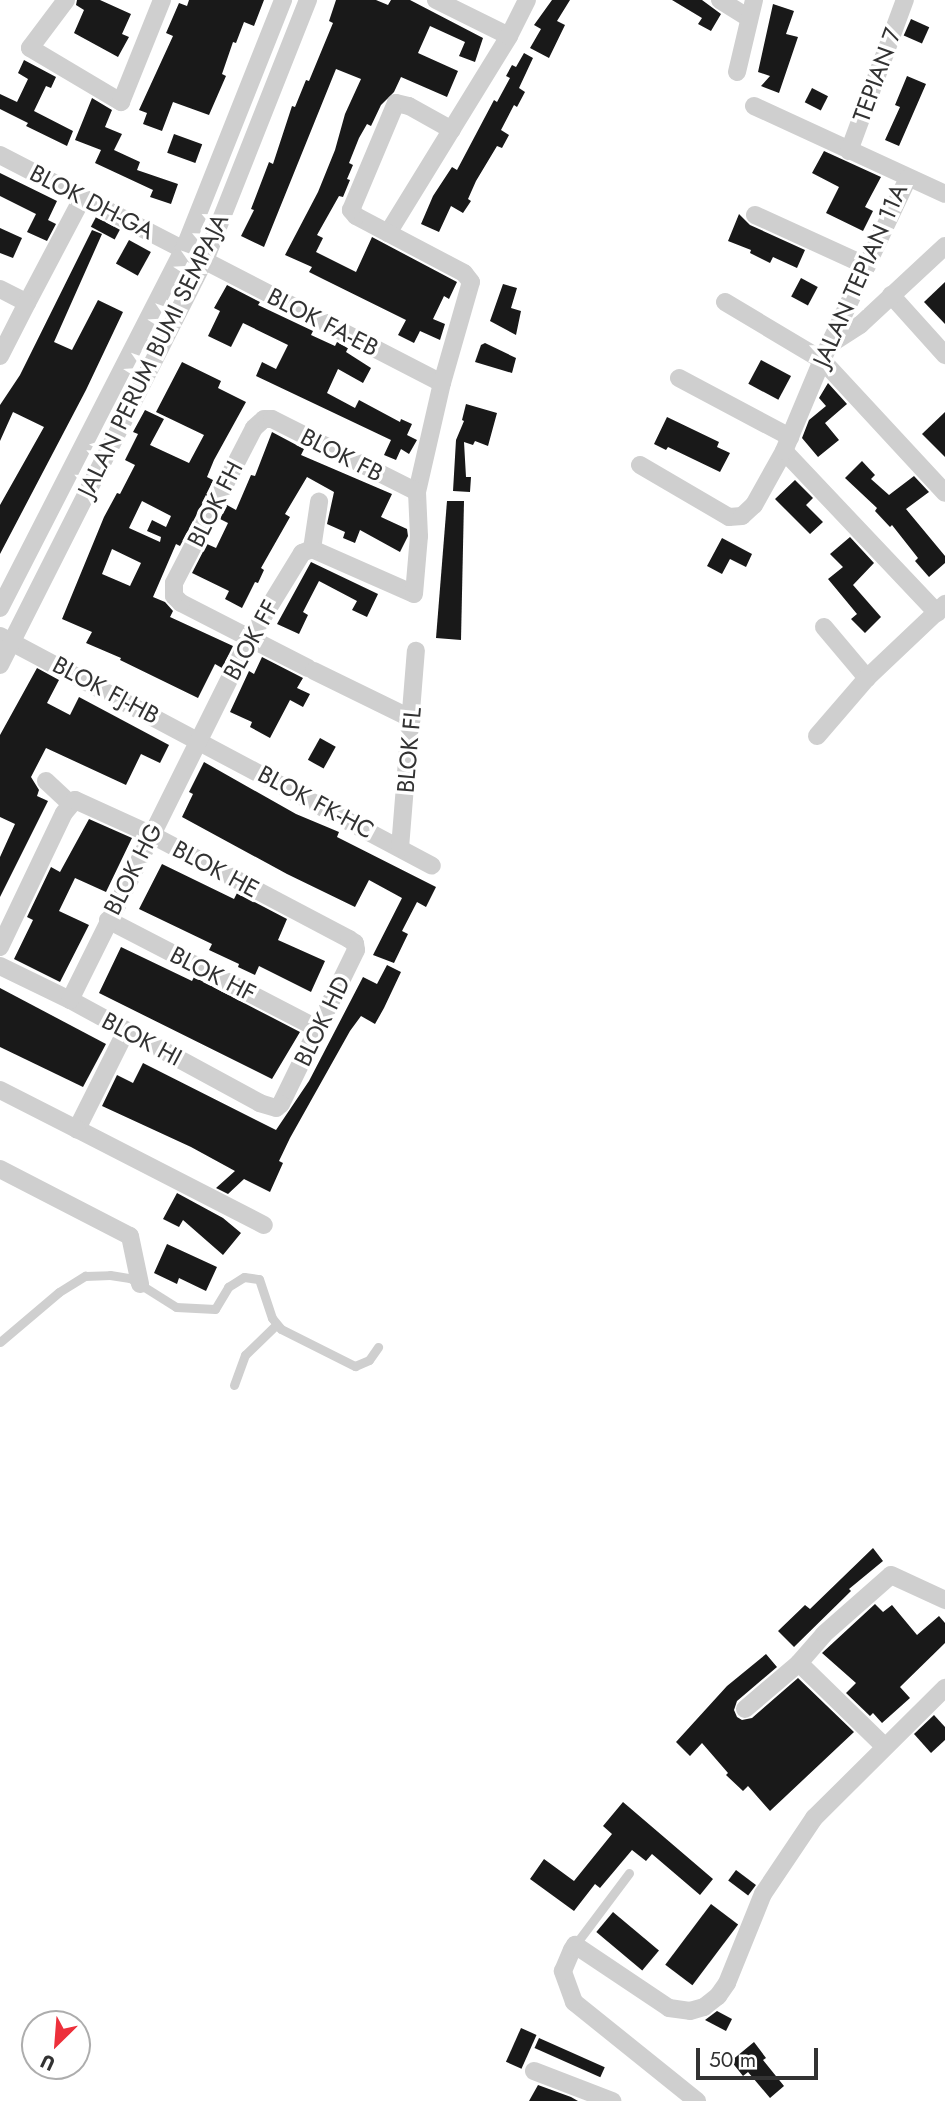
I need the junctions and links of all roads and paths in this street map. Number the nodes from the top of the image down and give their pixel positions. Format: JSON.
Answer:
{"nodes":[{"id":1,"x":66,"y":0,"type":"edge"},
{"id":2,"x":162,"y":0,"type":"edge"},
{"id":3,"x":283,"y":0,"type":"edge"},
{"id":4,"x":308,"y":0,"type":"edge"},
{"id":5,"x":436,"y":0,"type":"edge"},
{"id":6,"x":527,"y":0,"type":"edge"},
{"id":7,"x":720,"y":0,"type":"edge"},
{"id":8,"x":754,"y":0,"type":"edge"},
{"id":9,"x":905,"y":0,"type":"edge"},
{"id":10,"x":749,"y":18,"type":"junction"},
{"id":11,"x":509,"y":36,"type":"junction"},
{"id":12,"x":737,"y":72,"type":"dead end"},
{"id":13,"x":754,"y":106,"type":"dead end"},
{"id":14,"x":452,"y":130,"type":"junction"},
{"id":15,"x":849,"y":151,"type":"junction"},
{"id":16,"x":0,"y":155,"type":"edge"},
{"id":17,"x":908,"y":178,"type":"junction"},
{"id":18,"x":945,"y":194,"type":"edge"},
{"id":19,"x":83,"y":197,"type":"junction"},
{"id":20,"x":755,"y":215,"type":"dead end"},
{"id":21,"x":388,"y":233,"type":"junction"},
{"id":22,"x":945,"y":246,"type":"edge"},
{"id":23,"x":184,"y":249,"type":"junction"},
{"id":24,"x":205,"y":260,"type":"junction"},
{"id":25,"x":867,"y":266,"type":"junction"},
{"id":26,"x":0,"y":289,"type":"edge"},
{"id":27,"x":891,"y":295,"type":"junction"},
{"id":28,"x":725,"y":302,"type":"dead end"},
{"id":29,"x":27,"y":303,"type":"junction"},
{"id":30,"x":826,"y":352,"type":"junction"},
{"id":31,"x":945,"y":355,"type":"edge"},
{"id":32,"x":0,"y":356,"type":"edge"},
{"id":33,"x":679,"y":378,"type":"dead end"},
{"id":34,"x":442,"y":383,"type":"junction"},
{"id":35,"x":267,"y":419,"type":"joint"},
{"id":36,"x":787,"y":444,"type":"junction"},
{"id":37,"x":639,"y":465,"type":"dead end"},
{"id":38,"x":417,"y":492,"type":"junction"},
{"id":39,"x":945,"y":493,"type":"edge"},
{"id":40,"x":319,"y":502,"type":"dead end"},
{"id":41,"x":312,"y":549,"type":"junction"},
{"id":42,"x":0,"y":608,"type":"edge"},
{"id":43,"x":941,"y":608,"type":"edge"},
{"id":44,"x":824,"y":627,"type":"dead end"},
{"id":45,"x":250,"y":638,"type":"junction"},
{"id":46,"x":6,"y":639,"type":"edge"},
{"id":47,"x":416,"y":652,"type":"dead end"},
{"id":48,"x":0,"y":664,"type":"edge"},
{"id":49,"x":867,"y":678,"type":"junction"},
{"id":50,"x":412,"y":719,"type":"junction"},
{"id":51,"x":817,"y":736,"type":"dead end"},
{"id":52,"x":199,"y":740,"type":"junction"},
{"id":53,"x":46,"y":781,"type":"dead end"},
{"id":54,"x":76,"y":802,"type":"junction"},
{"id":55,"x":150,"y":834,"type":"junction"},
{"id":56,"x":400,"y":848,"type":"junction"},
{"id":57,"x":432,"y":866,"type":"dead end"},
{"id":58,"x":108,"y":920,"type":"junction"},
{"id":59,"x":349,"y":939,"type":"joint"},
{"id":60,"x":0,"y":947,"type":"edge"},
{"id":61,"x":1,"y":967,"type":"edge"},
{"id":62,"x":70,"y":1000,"type":"junction"},
{"id":63,"x":318,"y":1028,"type":"junction"},
{"id":64,"x":126,"y":1031,"type":"junction"},
{"id":65,"x":0,"y":1090,"type":"edge"},
{"id":66,"x":281,"y":1104,"type":"joint"},
{"id":67,"x":77,"y":1129,"type":"junction"},
{"id":68,"x":0,"y":1169,"type":"edge"},
{"id":69,"x":264,"y":1225,"type":"dead end"},
{"id":70,"x":140,"y":1284,"type":"junction"},
{"id":71,"x":276,"y":1325,"type":"junction"},
{"id":72,"x":0,"y":1342,"type":"edge"},
{"id":73,"x":378,"y":1347,"type":"dead end"},
{"id":74,"x":234,"y":1385,"type":"dead end"},
{"id":75,"x":945,"y":1600,"type":"edge"},
{"id":76,"x":799,"y":1663,"type":"junction"},
{"id":77,"x":945,"y":1688,"type":"edge"},
{"id":78,"x":746,"y":1709,"type":"dead end"},
{"id":79,"x":885,"y":1747,"type":"junction"},
{"id":80,"x":629,"y":1873,"type":"dead end"},
{"id":81,"x":575,"y":1945,"type":"junction"},
{"id":82,"x":534,"y":2071,"type":"dead end"},
{"id":83,"x":612,"y":2101,"type":"edge"},
{"id":84,"x":697,"y":2101,"type":"edge"}],
"edges":[{"from":1,"to":2,"type":"street"},
{"from":3,"to":23,"type":"street","name":"JALAN PERUM BUMI SEMPAJA"},
{"from":4,"to":24,"type":"street","name":"JALAN PERUM BUMI SEMPAJA"},
{"from":5,"to":11,"type":"street"},
{"from":6,"to":11,"type":"street"},
{"from":7,"to":10,"type":"street"},
{"from":8,"to":10,"type":"street"},
{"from":9,"to":15,"type":"street","name":"TEPIAN 7"},
{"from":10,"to":12,"type":"street"},
{"from":11,"to":14,"type":"street"},
{"from":13,"to":15,"type":"street","name":"JALAN TEPIAN 11A"},
{"from":14,"to":21,"type":"street"},
{"from":14,"to":21,"type":"street"},
{"from":15,"to":17,"type":"street","name":"JALAN TEPIAN 11A"},
{"from":16,"to":19,"type":"street","name":"BLOK DH-GA"},
{"from":17,"to":18,"type":"street"},
{"from":17,"to":25,"type":"street","name":"JALAN TEPIAN 11A"},
{"from":19,"to":23,"type":"street","name":"BLOK DH-GA"},
{"from":19,"to":29,"type":"street"},
{"from":20,"to":25,"type":"street"},
{"from":21,"to":34,"type":"street"},
{"from":22,"to":27,"type":"street"},
{"from":23,"to":24,"type":"street","name":"BLOK DH-GA"},
{"from":23,"to":42,"type":"street","name":"JALAN PERUM BUMI SEMPAJA"},
{"from":24,"to":34,"type":"street","name":"BLOK FA-EB"},
{"from":24,"to":46,"type":"street","name":"JALAN PERUM BUMI SEMPAJA"},
{"from":25,"to":30,"type":"street","name":"JALAN TEPIAN 11A"},
{"from":26,"to":29,"type":"street"},
{"from":27,"to":30,"type":"street"},
{"from":27,"to":31,"type":"street"},
{"from":28,"to":30,"type":"street"},
{"from":29,"to":32,"type":"street"},
{"from":30,"to":36,"type":"street","name":"JALAN TEPIAN 11A"},
{"from":30,"to":39,"type":"street"},
{"from":33,"to":36,"type":"street"},
{"from":34,"to":38,"type":"street"},
{"from":35,"to":38,"type":"street","name":"BLOK FB"},
{"from":35,"to":45,"type":"street","name":"BLOK FH"},
{"from":36,"to":37,"type":"street","name":"JALAN TEPIAN 11A"},
{"from":36,"to":43,"type":"street"},
{"from":38,"to":41,"type":"street"},
{"from":40,"to":41,"type":"street"},
{"from":41,"to":45,"type":"street","name":"BLOK FF"},
{"from":43,"to":49,"type":"street"},
{"from":44,"to":49,"type":"street"},
{"from":45,"to":50,"type":"street"},
{"from":45,"to":52,"type":"street","name":"BLOK FF"},
{"from":46,"to":48,"type":"street","name":"JALAN PERUM BUMI SEMPAJA"},
{"from":46,"to":52,"type":"street","name":"BLOK FJ-HB"},
{"from":47,"to":50,"type":"street","name":"BLOK FL"},
{"from":49,"to":51,"type":"street"},
{"from":50,"to":56,"type":"street","name":"BLOK FL"},
{"from":52,"to":55,"type":"street","name":"BLOK HG"},
{"from":52,"to":56,"type":"street","name":"BLOK FK-HC"},
{"from":53,"to":54,"type":"street","name":"BLOK HE"},
{"from":54,"to":55,"type":"street","name":"BLOK HE"},
{"from":54,"to":60,"type":"street"},
{"from":55,"to":58,"type":"street","name":"BLOK HG"},
{"from":55,"to":59,"type":"street","name":"BLOK HE"},
{"from":56,"to":57,"type":"street","name":"BLOK FK-HC"},
{"from":58,"to":62,"type":"street","name":"BLOK HG"},
{"from":58,"to":63,"type":"street","name":"BLOK HF"},
{"from":59,"to":63,"type":"street","name":"BLOK HD"},
{"from":61,"to":62,"type":"street","name":"BLOK HI"},
{"from":62,"to":64,"type":"street","name":"BLOK HI"},
{"from":63,"to":66,"type":"street","name":"BLOK HD"},
{"from":64,"to":66,"type":"street","name":"BLOK HI"},
{"from":64,"to":67,"type":"street"},
{"from":65,"to":67,"type":"street"},
{"from":67,"to":69,"type":"street"},
{"from":68,"to":70,"type":"street"},
{"from":70,"to":71,"type":"lane"},
{"from":70,"to":72,"type":"lane"},
{"from":71,"to":73,"type":"lane"},
{"from":71,"to":74,"type":"lane"},
{"from":75,"to":76,"type":"street"},
{"from":76,"to":78,"type":"street"},
{"from":76,"to":79,"type":"street"},
{"from":77,"to":79,"type":"street"},
{"from":79,"to":81,"type":"street"},
{"from":80,"to":81,"type":"lane"},
{"from":81,"to":84,"type":"street"},
{"from":82,"to":83,"type":"street"}]}
